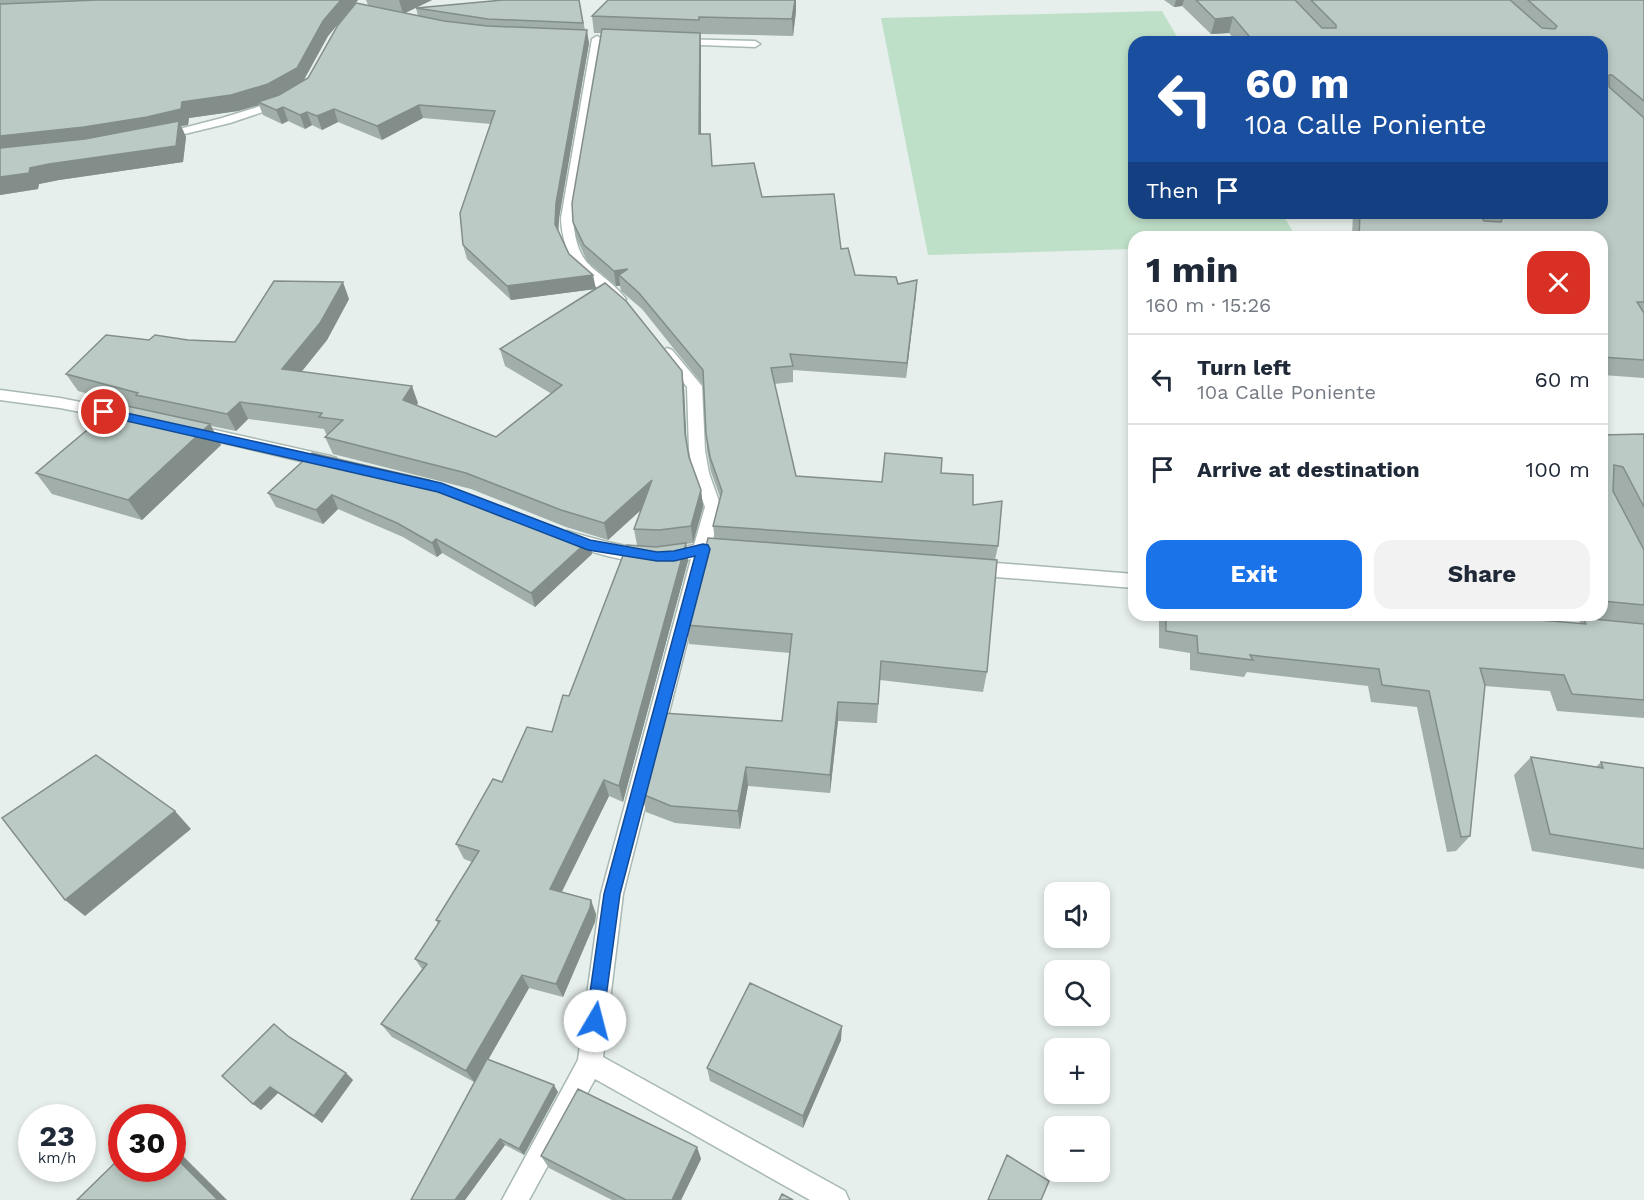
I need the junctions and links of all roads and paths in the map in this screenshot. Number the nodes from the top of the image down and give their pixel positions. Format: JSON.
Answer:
{"nodes":[{"id":1,"x":597,"y":39,"type":"edge"},
{"id":2,"x":665,"y":41,"type":"edge"},
{"id":3,"x":755,"y":44,"type":"dead end"},
{"id":4,"x":292,"y":98,"type":"edge"},
{"id":5,"x":149,"y":139,"type":"edge"},
{"id":6,"x":635,"y":313,"type":"edge"},
{"id":7,"x":657,"y":340,"type":"edge"},
{"id":8,"x":0,"y":395,"type":"edge"},
{"id":9,"x":148,"y":421,"type":"edge"},
{"id":10,"x":182,"y":428,"type":"edge"},
{"id":11,"x":351,"y":467,"type":"edge"},
{"id":12,"x":556,"y":533,"type":"edge"},
{"id":13,"x":703,"y":549,"type":"junction"},
{"id":14,"x":727,"y":550,"type":"edge"},
{"id":15,"x":949,"y":566,"type":"edge"},
{"id":16,"x":1128,"y":581,"type":"edge"},
{"id":17,"x":590,"y":1063,"type":"junction"},
{"id":18,"x":515,"y":1200,"type":"edge"},
{"id":19,"x":836,"y":1200,"type":"edge"}],
"edges":[{"from":1,"to":6,"type":"street"},
{"from":2,"to":3,"type":"street"},
{"from":4,"to":5,"type":"street"},
{"from":7,"to":13,"type":"street"},
{"from":8,"to":9,"type":"street"},
{"from":10,"to":11,"type":"street"},
{"from":12,"to":13,"type":"street"},
{"from":13,"to":14,"type":"street"},
{"from":13,"to":17,"type":"street"},
{"from":15,"to":16,"type":"street"},
{"from":17,"to":18,"type":"street"},
{"from":17,"to":19,"type":"street"}]}
